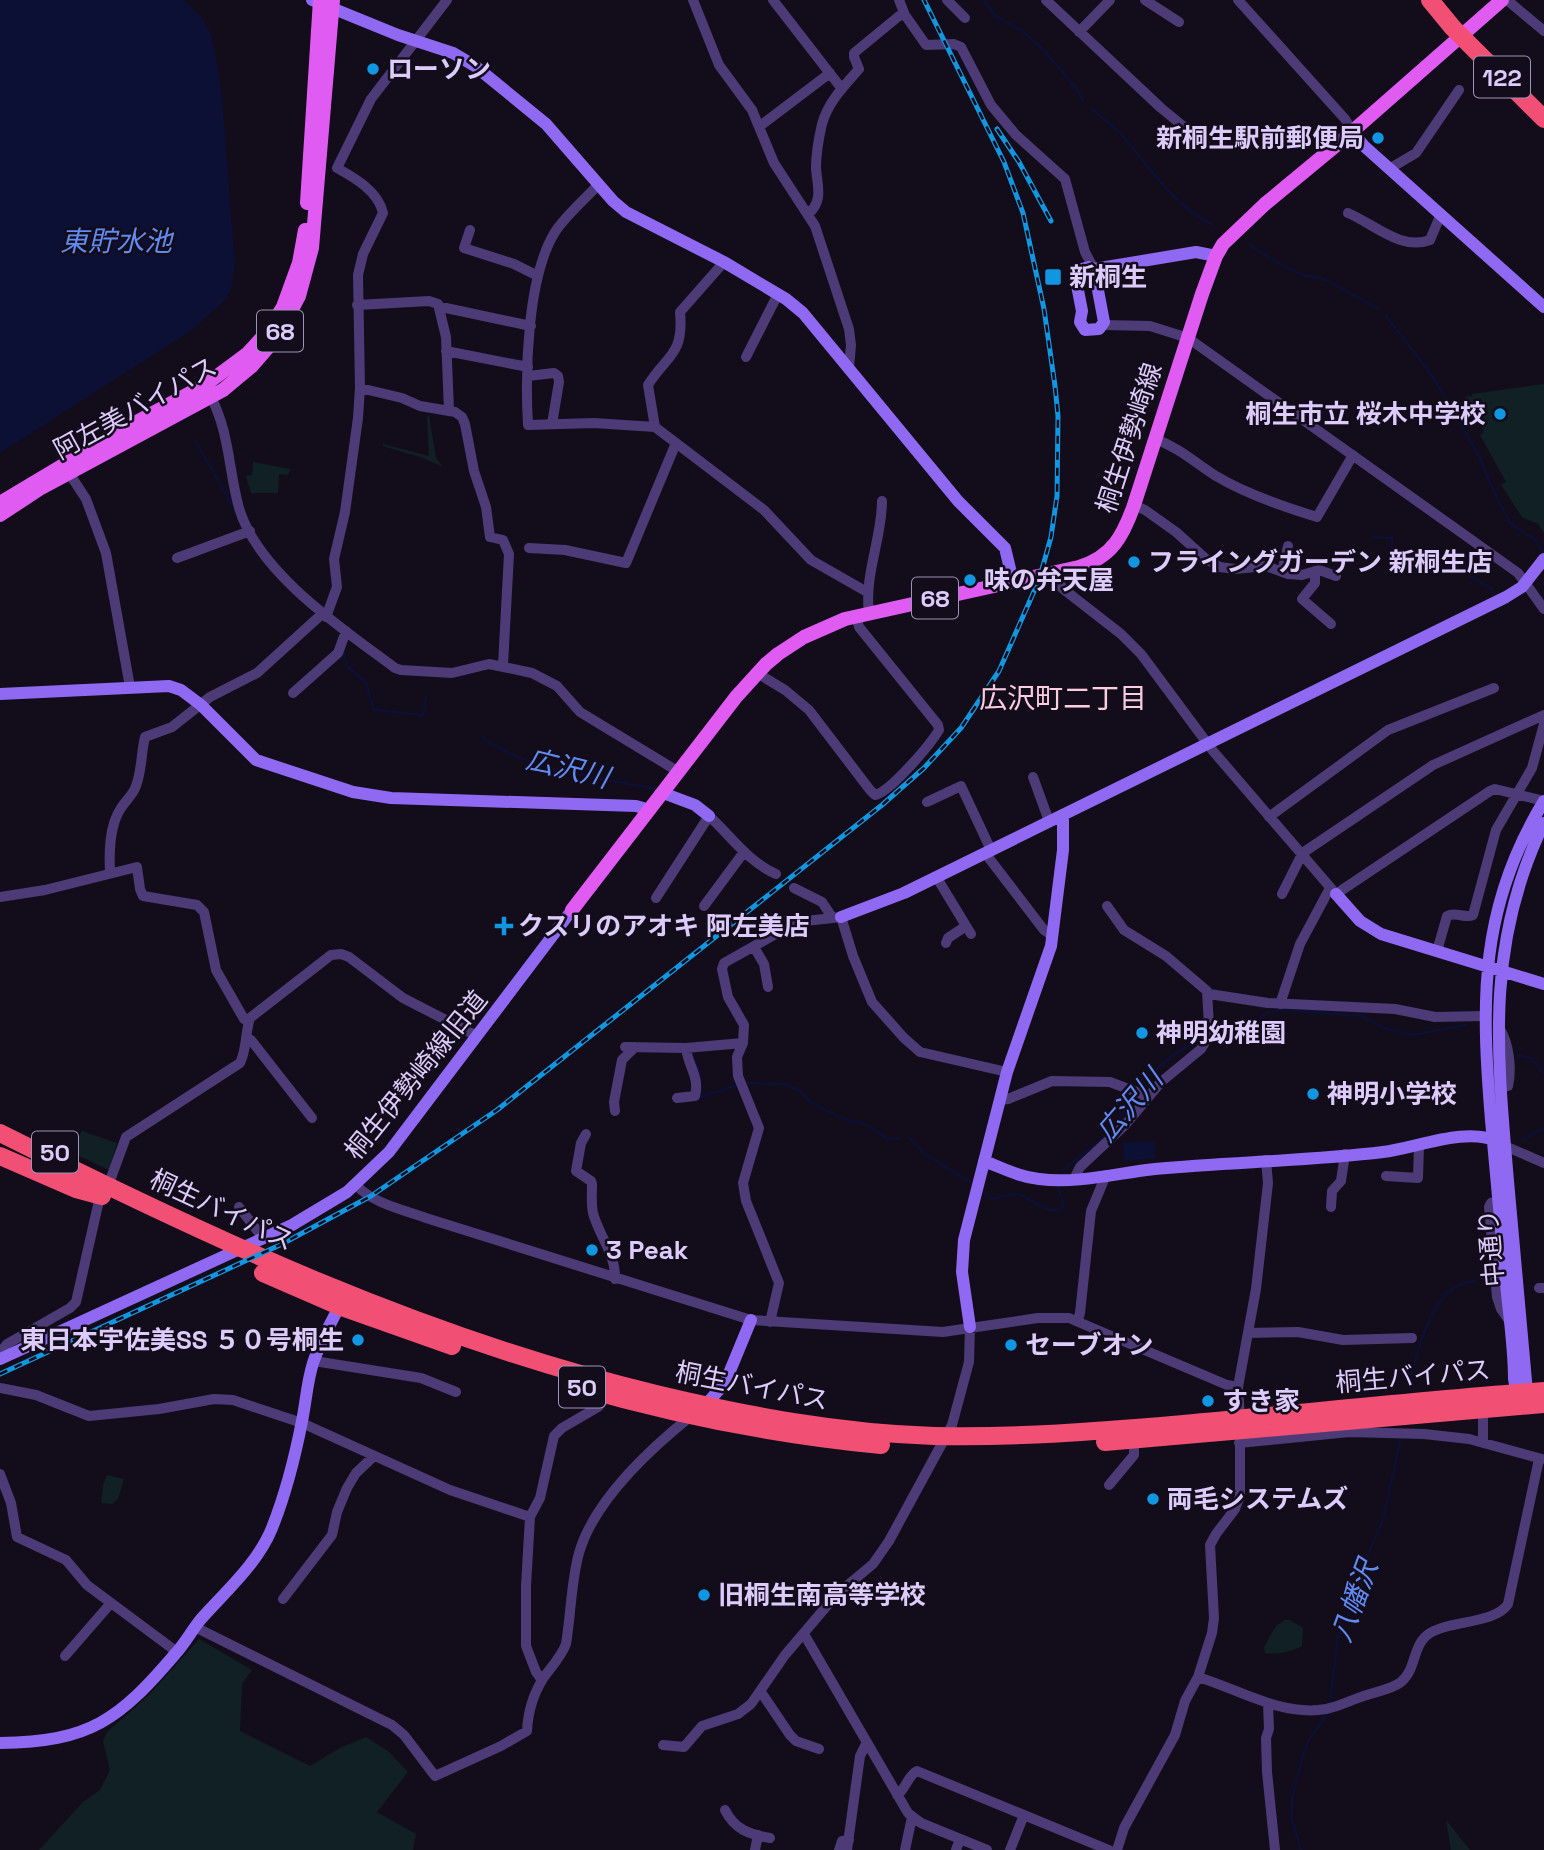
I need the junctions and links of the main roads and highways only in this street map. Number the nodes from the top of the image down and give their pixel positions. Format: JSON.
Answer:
{"nodes":[{"id":1,"x":1430,"y":0,"type":"edge"},
{"id":2,"x":1502,"y":0,"type":"edge"},
{"id":3,"x":323,"y":2,"type":"edge"},
{"id":4,"x":1461,"y":34,"type":"junction"},
{"id":5,"x":1544,"y":119,"type":"edge"},
{"id":6,"x":208,"y":391,"type":"junction"},
{"id":7,"x":0,"y":503,"type":"edge"},
{"id":8,"x":0,"y":515,"type":"edge"},
{"id":9,"x":572,"y":910,"type":"road end"},
{"id":10,"x":0,"y":1120,"type":"edge"},
{"id":11,"x":0,"y":1133,"type":"edge"},
{"id":12,"x":0,"y":1146,"type":"edge"},
{"id":13,"x":0,"y":1156,"type":"edge"},
{"id":14,"x":105,"y":1191,"type":"junction"},
{"id":15,"x":342,"y":1300,"type":"junction"},
{"id":16,"x":1527,"y":1396,"type":"edge"},
{"id":17,"x":1544,"y":1404,"type":"edge"},
{"id":18,"x":698,"y":1411,"type":"junction"},
{"id":19,"x":1239,"y":1431,"type":"junction"},
{"id":20,"x":958,"y":1442,"type":"junction"}],
"edges":[{"from":1,"to":4,"type":"highway","number":"122"},
{"from":2,"to":4,"type":"main road","name":"桐生伊勢崎線","number":"68"},
{"from":3,"to":6,"type":"main road","name":"阿左美バイパス","number":"68"},
{"from":4,"to":5,"type":"highway","number":"122"},
{"from":4,"to":9,"type":"main road","name":"桐生伊勢崎線","number":"68"},
{"from":6,"to":7,"type":"main road","name":"阿左美バイパス","number":"68"},
{"from":6,"to":8,"type":"main road","name":"阿左美バイパス","number":"68"},
{"from":10,"to":14,"type":"highway","number":"50"},
{"from":11,"to":14,"type":"highway","name":"桐生バイパス","number":"50"},
{"from":12,"to":14,"type":"highway","name":"桐生バイパス","number":"50"},
{"from":13,"to":14,"type":"highway","number":"50"},
{"from":14,"to":15,"type":"highway","name":"桐生バイパス","number":"50"},
{"from":15,"to":18,"type":"highway","name":"桐生バイパス","number":"50"},
{"from":15,"to":18,"type":"highway","name":"桐生バイパス","number":"50"},
{"from":16,"to":17,"type":"highway","name":"桐生バイパス","number":"50"},
{"from":16,"to":19,"type":"highway","name":"桐生バイパス","number":"50"},
{"from":16,"to":19,"type":"highway","name":"桐生バイパス","number":"50"},
{"from":18,"to":20,"type":"highway","name":"桐生バイパス","number":"50"},
{"from":19,"to":20,"type":"highway","name":"桐生バイパス","number":"50"},
{"from":19,"to":20,"type":"highway","name":"桐生バイパス","number":"50"}]}
